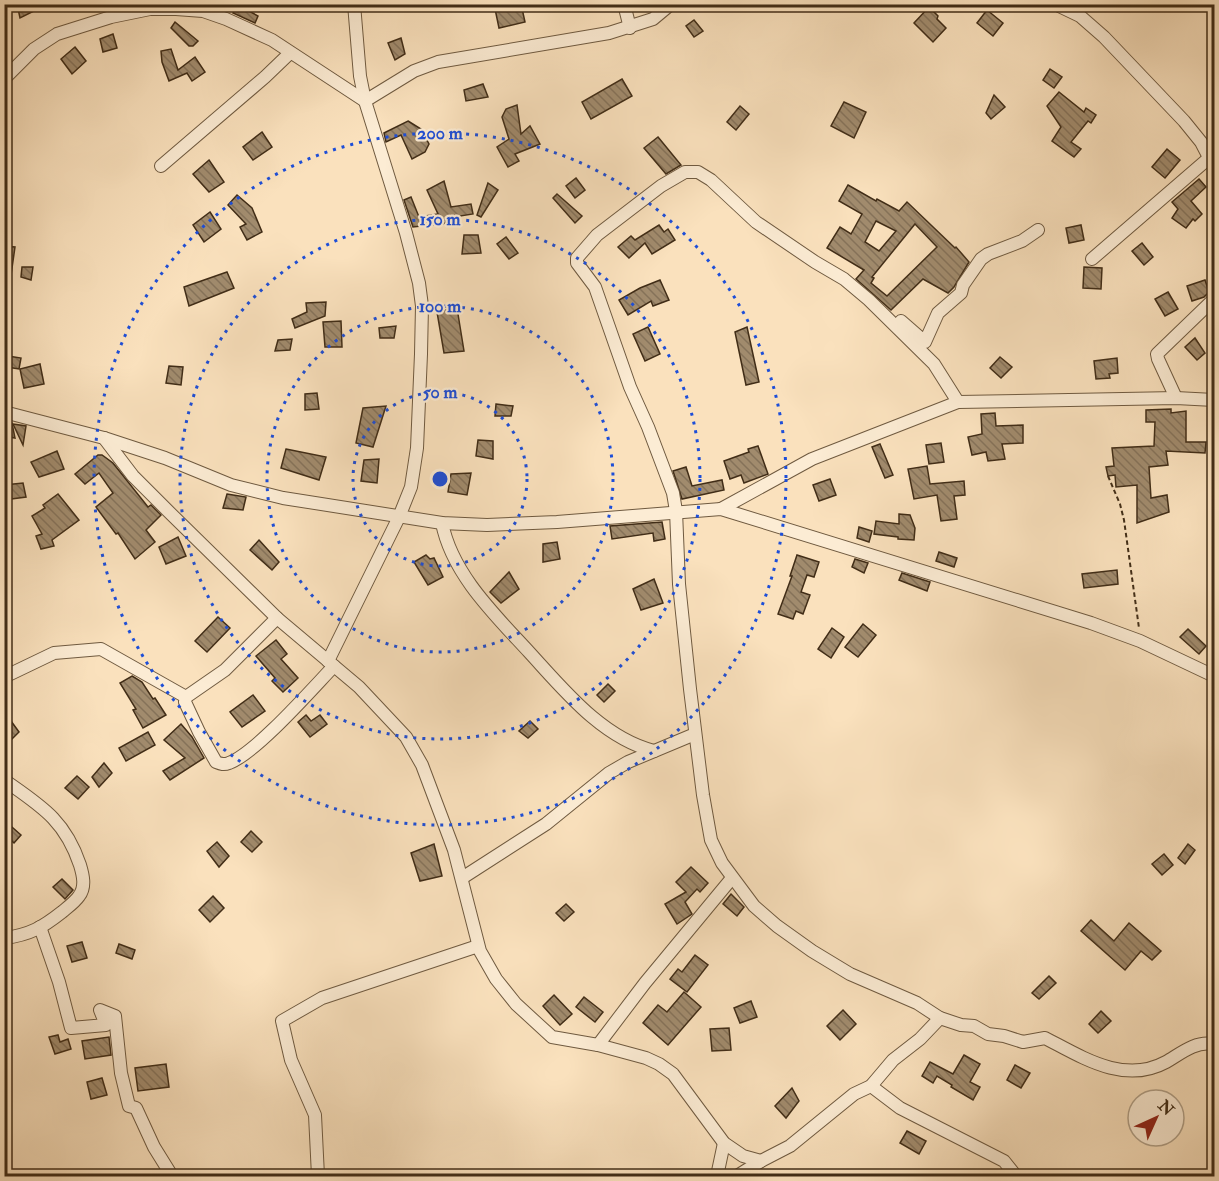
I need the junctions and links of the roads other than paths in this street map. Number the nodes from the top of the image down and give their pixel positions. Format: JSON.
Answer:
{"nodes":[{"id":1,"x":354,"y":4,"type":"edge"},
{"id":2,"x":624,"y":4,"type":"edge"},
{"id":3,"x":671,"y":4,"type":"edge"},
{"id":4,"x":1056,"y":4,"type":"edge"},
{"id":5,"x":630,"y":28,"type":"junction"},
{"id":6,"x":290,"y":52,"type":"junction"},
{"id":7,"x":4,"y":79,"type":"edge"},
{"id":8,"x":365,"y":101,"type":"junction"},
{"id":9,"x":1212,"y":162,"type":"edge"},
{"id":10,"x":161,"y":166,"type":"dead end"},
{"id":11,"x":1038,"y":230,"type":"dead end"},
{"id":12,"x":1092,"y":259,"type":"dead end"},
{"id":13,"x":1215,"y":299,"type":"edge"},
{"id":14,"x":897,"y":328,"type":"junction"},
{"id":15,"x":1176,"y":398,"type":"junction"},
{"id":16,"x":1215,"y":400,"type":"edge"},
{"id":17,"x":958,"y":402,"type":"junction"},
{"id":18,"x":4,"y":412,"type":"edge"},
{"id":19,"x":104,"y":438,"type":"junction"},
{"id":20,"x":722,"y":508,"type":"junction"},
{"id":21,"x":676,"y":511,"type":"junction"},
{"id":22,"x":399,"y":517,"type":"junction"},
{"id":23,"x":442,"y":523,"type":"junction"},
{"id":24,"x":277,"y":618,"type":"junction"},
{"id":25,"x":331,"y":664,"type":"junction"},
{"id":26,"x":1215,"y":676,"type":"edge"},
{"id":27,"x":4,"y":677,"type":"edge"},
{"id":28,"x":186,"y":697,"type":"junction"},
{"id":29,"x":695,"y":734,"type":"junction"},
{"id":30,"x":654,"y":751,"type":"junction"},
{"id":31,"x":4,"y":780,"type":"edge"},
{"id":32,"x":462,"y":878,"type":"junction"},
{"id":33,"x":732,"y":878,"type":"junction"},
{"id":34,"x":39,"y":927,"type":"junction"},
{"id":35,"x":4,"y":938,"type":"edge"},
{"id":36,"x":478,"y":946,"type":"junction"},
{"id":37,"x":940,"y":1018,"type":"junction"},
{"id":38,"x":1214,"y":1042,"type":"edge"},
{"id":39,"x":598,"y":1045,"type":"junction"},
{"id":40,"x":871,"y":1086,"type":"junction"},
{"id":41,"x":724,"y":1143,"type":"junction"},
{"id":42,"x":761,"y":1161,"type":"junction"},
{"id":43,"x":172,"y":1176,"type":"edge"},
{"id":44,"x":318,"y":1176,"type":"edge"},
{"id":45,"x":717,"y":1176,"type":"edge"},
{"id":46,"x":737,"y":1176,"type":"edge"},
{"id":47,"x":1016,"y":1176,"type":"edge"}],
"edges":[{"from":1,"to":8,"type":"street"},
{"from":2,"to":5,"type":"street"},
{"from":3,"to":5,"type":"street"},
{"from":4,"to":9,"type":"street"},
{"from":5,"to":8,"type":"street"},
{"from":6,"to":7,"type":"street"},
{"from":6,"to":8,"type":"street"},
{"from":6,"to":10,"type":"street"},
{"from":8,"to":22,"type":"street"},
{"from":9,"to":12,"type":"street"},
{"from":11,"to":14,"type":"street"},
{"from":13,"to":15,"type":"street"},
{"from":14,"to":17,"type":"street"},
{"from":14,"to":21,"type":"street"},
{"from":15,"to":16,"type":"street"},
{"from":15,"to":17,"type":"street"},
{"from":17,"to":20,"type":"street"},
{"from":18,"to":19,"type":"street"},
{"from":19,"to":22,"type":"street"},
{"from":19,"to":24,"type":"street"},
{"from":20,"to":21,"type":"street"},
{"from":20,"to":26,"type":"street"},
{"from":21,"to":23,"type":"street"},
{"from":21,"to":29,"type":"street"},
{"from":22,"to":23,"type":"street"},
{"from":22,"to":25,"type":"street"},
{"from":23,"to":30,"type":"street"},
{"from":24,"to":25,"type":"street"},
{"from":24,"to":28,"type":"street"},
{"from":25,"to":28,"type":"street"},
{"from":25,"to":32,"type":"street"},
{"from":27,"to":28,"type":"street"},
{"from":29,"to":30,"type":"street"},
{"from":29,"to":33,"type":"street"},
{"from":30,"to":32,"type":"street"},
{"from":31,"to":34,"type":"street"},
{"from":32,"to":36,"type":"street"},
{"from":33,"to":37,"type":"street"},
{"from":33,"to":39,"type":"street"},
{"from":34,"to":35,"type":"street"},
{"from":34,"to":43,"type":"street"},
{"from":36,"to":39,"type":"street"},
{"from":36,"to":44,"type":"street"},
{"from":37,"to":38,"type":"street"},
{"from":37,"to":40,"type":"street"},
{"from":39,"to":41,"type":"street"},
{"from":40,"to":42,"type":"street"},
{"from":40,"to":47,"type":"street"},
{"from":41,"to":42,"type":"street"},
{"from":41,"to":45,"type":"street"},
{"from":42,"to":46,"type":"street"}]}
